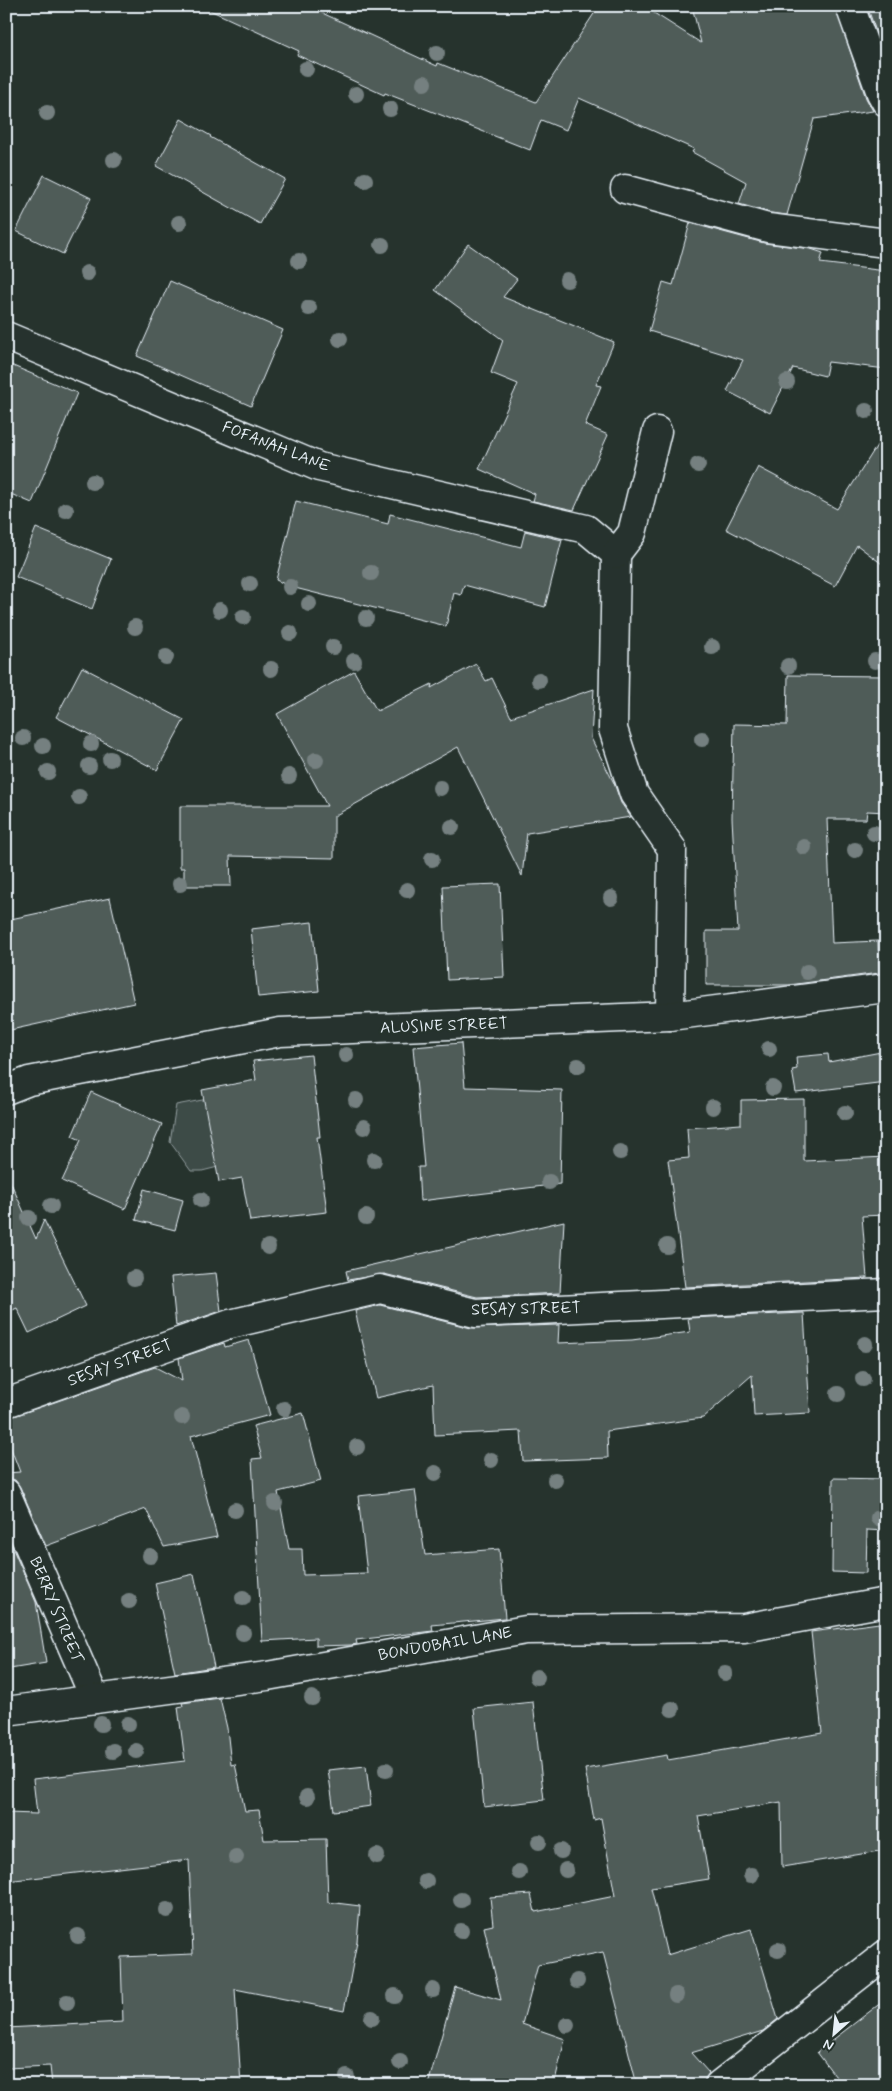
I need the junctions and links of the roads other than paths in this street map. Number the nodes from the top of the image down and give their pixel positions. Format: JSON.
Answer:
{"nodes":[{"id":1,"x":850,"y":6,"type":"edge"},
{"id":2,"x":886,"y":102,"type":"edge"},
{"id":3,"x":625,"y":189,"type":"dead end"},
{"id":4,"x":886,"y":243,"type":"edge"},
{"id":5,"x":6,"y":336,"type":"edge"},
{"id":6,"x":657,"y":431,"type":"dead end"},
{"id":7,"x":616,"y":554,"type":"junction"},
{"id":8,"x":886,"y":988,"type":"edge"},
{"id":9,"x":670,"y":1016,"type":"junction"},
{"id":10,"x":6,"y":1090,"type":"edge"},
{"id":11,"x":886,"y":1293,"type":"edge"},
{"id":12,"x":6,"y":1404,"type":"edge"},
{"id":13,"x":6,"y":1493,"type":"edge"},
{"id":14,"x":886,"y":1602,"type":"edge"},
{"id":15,"x":95,"y":1699,"type":"junction"},
{"id":16,"x":6,"y":1711,"type":"edge"},
{"id":17,"x":886,"y":1954,"type":"edge"},
{"id":18,"x":719,"y":2085,"type":"edge"}],
"edges":[{"from":1,"to":2,"type":"street"},
{"from":3,"to":4,"type":"street"},
{"from":5,"to":7,"type":"street","name":"FOFANAH LANE"},
{"from":6,"to":7,"type":"street"},
{"from":7,"to":9,"type":"street"},
{"from":8,"to":9,"type":"street","name":"ALUSINE STREET"},
{"from":9,"to":10,"type":"street","name":"ALUSINE STREET"},
{"from":11,"to":12,"type":"street","name":"SESAY STREET"},
{"from":13,"to":15,"type":"street","name":"BERRY STREET"},
{"from":14,"to":15,"type":"street","name":"BONDOBAIL LANE"},
{"from":15,"to":16,"type":"street","name":"BONDOBAIL LANE"},
{"from":17,"to":18,"type":"street"}]}
